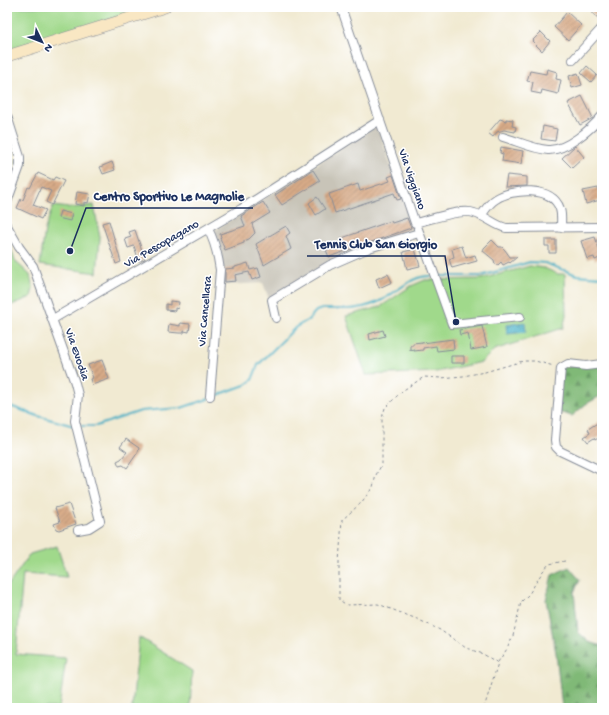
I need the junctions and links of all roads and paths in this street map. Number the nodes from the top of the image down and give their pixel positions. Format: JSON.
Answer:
{"nodes":[{"id":1,"x":165,"y":7,"type":"edge"},
{"id":2,"x":341,"y":7,"type":"edge"},
{"id":3,"x":602,"y":28,"type":"edge"},
{"id":4,"x":7,"y":56,"type":"edge"},
{"id":5,"x":573,"y":60,"type":"dead end"},
{"id":6,"x":7,"y":116,"type":"edge"},
{"id":7,"x":602,"y":116,"type":"edge"},
{"id":8,"x":380,"y":120,"type":"junction"},
{"id":9,"x":503,"y":137,"type":"dead end"},
{"id":10,"x":7,"y":202,"type":"edge"},
{"id":11,"x":481,"y":216,"type":"junction"},
{"id":12,"x":415,"y":223,"type":"junction"},
{"id":13,"x":7,"y":226,"type":"edge"},
{"id":14,"x":602,"y":227,"type":"edge"},
{"id":15,"x":561,"y":228,"type":"junction"},
{"id":16,"x":208,"y":229,"type":"junction"},
{"id":17,"x":419,"y":233,"type":"junction"},
{"id":18,"x":276,"y":318,"type":"dead end"},
{"id":19,"x":520,"y":318,"type":"dead end"},
{"id":20,"x":53,"y":320,"type":"junction"},
{"id":21,"x":602,"y":364,"type":"edge"},
{"id":22,"x":561,"y":368,"type":"junction"},
{"id":23,"x":210,"y":396,"type":"dead end"},
{"id":24,"x":602,"y":471,"type":"edge"},
{"id":25,"x":78,"y":530,"type":"dead end"},
{"id":26,"x":565,"y":561,"type":"dead end"},
{"id":27,"x":498,"y":663,"type":"junction"},
{"id":28,"x":484,"y":708,"type":"edge"}],
"edges":[{"from":1,"to":4,"type":"main road"},
{"from":2,"to":8,"type":"street","name":"Via Viggiano"},
{"from":3,"to":5,"type":"street"},
{"from":6,"to":10,"type":"street"},
{"from":7,"to":9,"type":"street"},
{"from":8,"to":12,"type":"street","name":"Via Viggiano"},
{"from":8,"to":16,"type":"street","name":"Via Pescopagano"},
{"from":11,"to":12,"type":"street","name":"Via Viggiano"},
{"from":11,"to":15,"type":"street","name":"Via Viggiano"},
{"from":11,"to":15,"type":"street"},
{"from":12,"to":17,"type":"street"},
{"from":13,"to":20,"type":"street","name":"Via Evodia"},
{"from":14,"to":15,"type":"street","name":"Via Viggiano"},
{"from":16,"to":20,"type":"street","name":"Via Pescopagano"},
{"from":16,"to":23,"type":"street","name":"Via Cancellara"},
{"from":17,"to":18,"type":"street"},
{"from":17,"to":19,"type":"street"},
{"from":20,"to":25,"type":"street","name":"Via Evodia"},
{"from":21,"to":22,"type":"street"},
{"from":22,"to":24,"type":"street"},
{"from":22,"to":27,"type":"path"},
{"from":26,"to":27,"type":"path"},
{"from":27,"to":28,"type":"path"}]}
